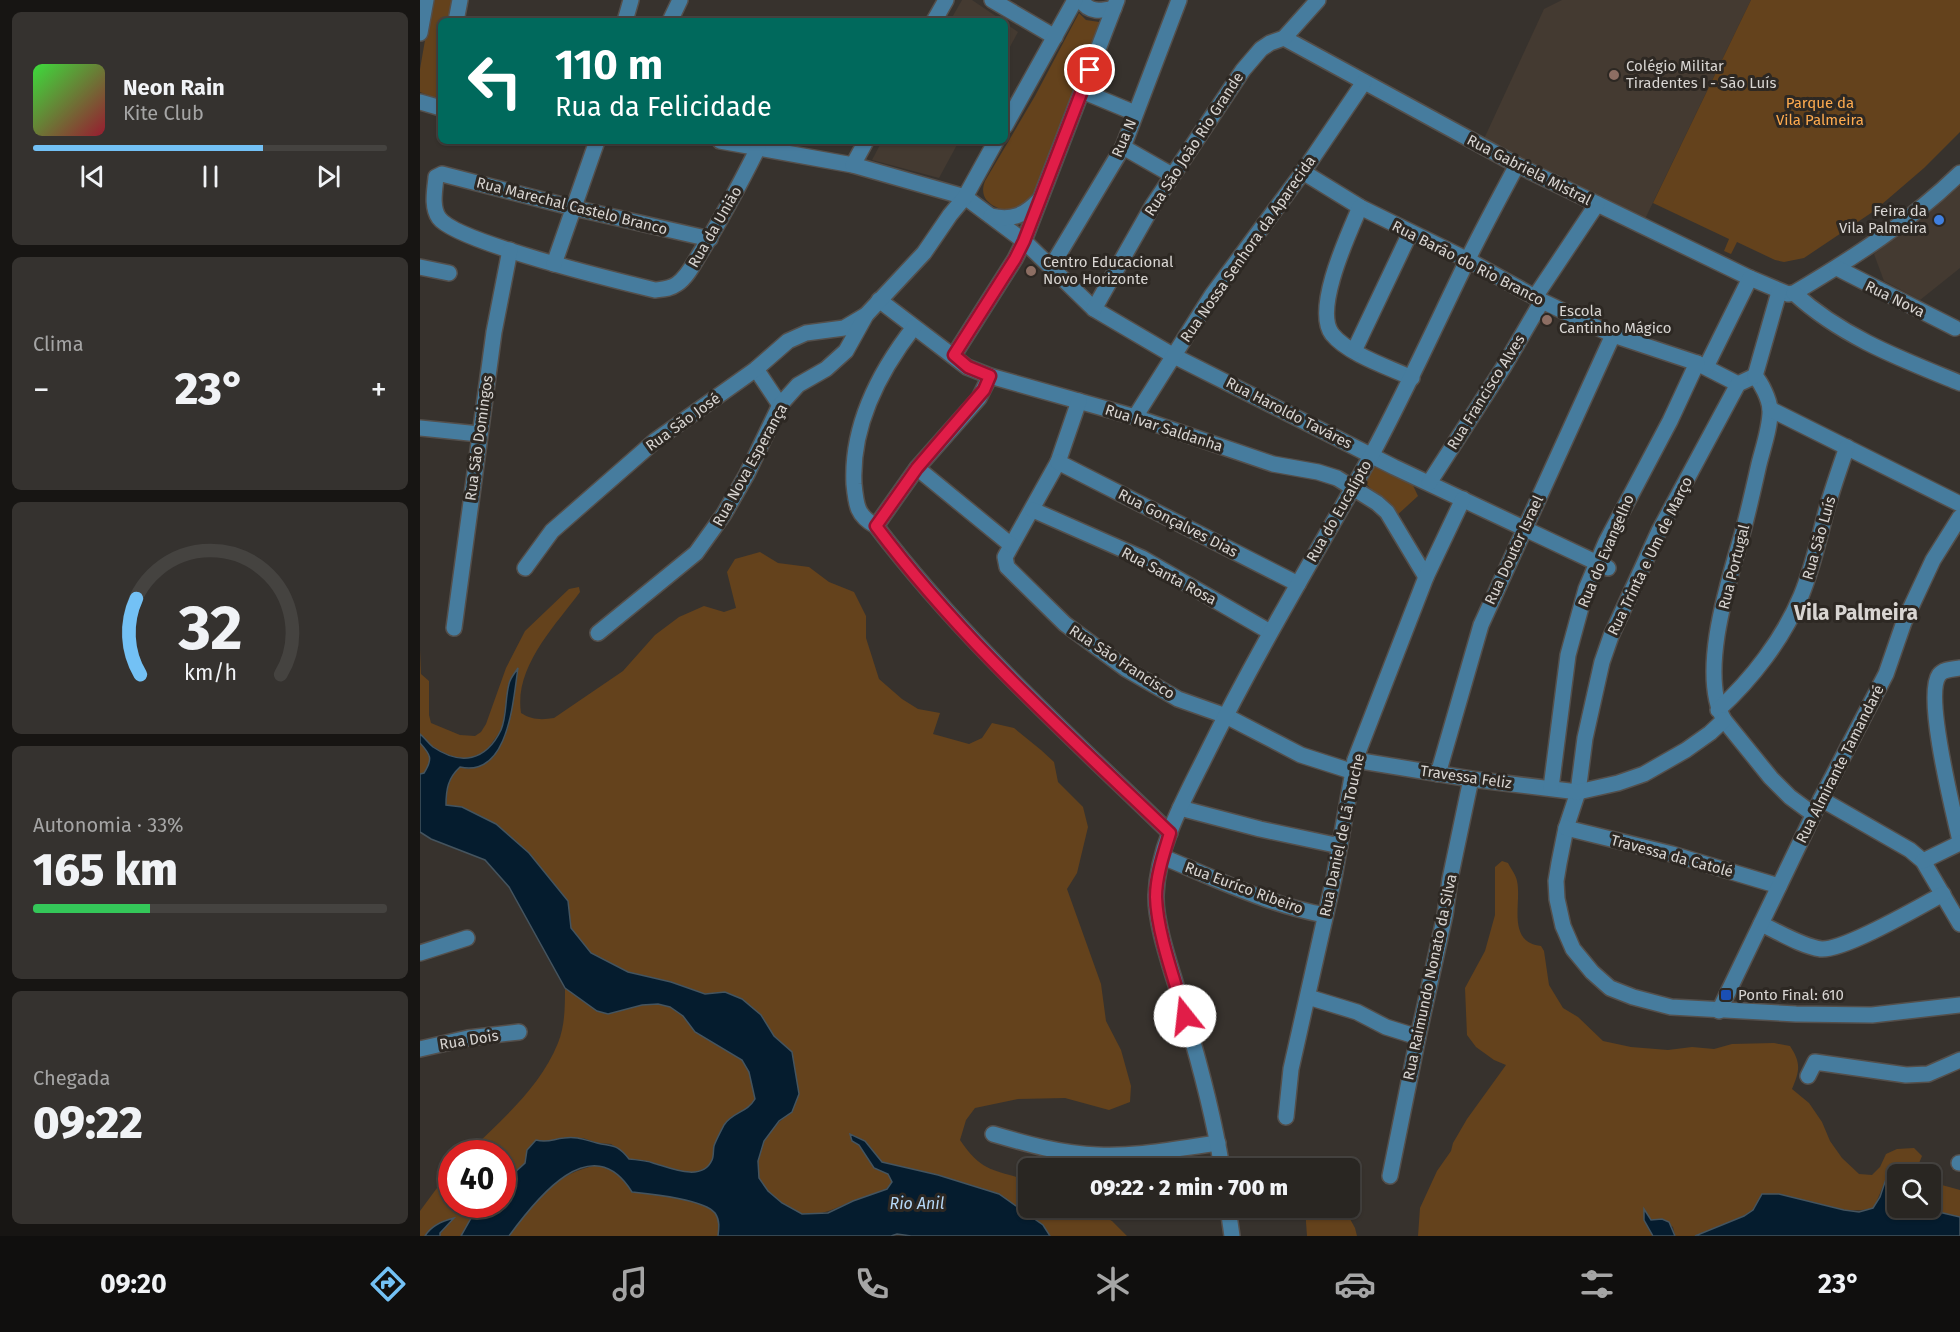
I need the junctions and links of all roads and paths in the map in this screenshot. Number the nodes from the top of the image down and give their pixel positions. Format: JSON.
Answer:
{"nodes":[{"id":1,"x":426,"y":0,"type":"edge"},
{"id":2,"x":460,"y":0,"type":"edge"},
{"id":3,"x":631,"y":0,"type":"edge"},
{"id":4,"x":680,"y":0,"type":"edge"},
{"id":5,"x":946,"y":0,"type":"edge"},
{"id":6,"x":992,"y":0,"type":"edge"},
{"id":7,"x":1076,"y":0,"type":"edge"},
{"id":8,"x":1081,"y":0,"type":"edge"},
{"id":9,"x":1179,"y":0,"type":"edge"},
{"id":10,"x":1318,"y":0,"type":"edge"},
{"id":11,"x":1116,"y":4,"type":"edge"},
{"id":12,"x":461,"y":18,"type":"edge"},
{"id":13,"x":626,"y":18,"type":"edge"},
{"id":14,"x":671,"y":18,"type":"edge"},
{"id":15,"x":936,"y":18,"type":"edge"},
{"id":16,"x":420,"y":33,"type":"edge"},
{"id":17,"x":1055,"y":37,"type":"junction"},
{"id":18,"x":1284,"y":38,"type":"junction"},
{"id":19,"x":1364,"y":82,"type":"junction"},
{"id":20,"x":1082,"y":91,"type":"junction"},
{"id":21,"x":420,"y":102,"type":"edge"},
{"id":22,"x":438,"y":107,"type":"edge"},
{"id":23,"x":1135,"y":113,"type":"junction"},
{"id":24,"x":1008,"y":121,"type":"edge"},
{"id":25,"x":596,"y":144,"type":"edge"},
{"id":26,"x":736,"y":144,"type":"edge"},
{"id":27,"x":864,"y":144,"type":"edge"},
{"id":28,"x":994,"y":144,"type":"edge"},
{"id":29,"x":1123,"y":147,"type":"junction"},
{"id":30,"x":758,"y":148,"type":"junction"},
{"id":31,"x":852,"y":165,"type":"junction"},
{"id":32,"x":1517,"y":165,"type":"junction"},
{"id":33,"x":979,"y":172,"type":"junction"},
{"id":34,"x":1303,"y":172,"type":"junction"},
{"id":35,"x":1960,"y":173,"type":"edge"},
{"id":36,"x":1172,"y":175,"type":"junction"},
{"id":37,"x":965,"y":197,"type":"junction"},
{"id":38,"x":1041,"y":198,"type":"junction"},
{"id":39,"x":1597,"y":204,"type":"junction"},
{"id":40,"x":427,"y":206,"type":"edge"},
{"id":41,"x":1360,"y":207,"type":"junction"},
{"id":42,"x":574,"y":208,"type":"junction"},
{"id":43,"x":988,"y":214,"type":"junction"},
{"id":44,"x":1410,"y":232,"type":"junction"},
{"id":45,"x":710,"y":238,"type":"junction"},
{"id":46,"x":1024,"y":241,"type":"junction"},
{"id":47,"x":510,"y":250,"type":"junction"},
{"id":48,"x":1468,"y":260,"type":"junction"},
{"id":49,"x":554,"y":264,"type":"junction"},
{"id":50,"x":420,"y":267,"type":"edge"},
{"id":51,"x":1051,"y":267,"type":"junction"},
{"id":52,"x":1837,"y":268,"type":"junction"},
{"id":53,"x":449,"y":273,"type":"dead end"},
{"id":54,"x":1750,"y":278,"type":"junction"},
{"id":55,"x":1787,"y":292,"type":"junction"},
{"id":56,"x":1539,"y":299,"type":"junction"},
{"id":57,"x":879,"y":300,"type":"junction"},
{"id":58,"x":1094,"y":309,"type":"junction"},
{"id":59,"x":866,"y":315,"type":"junction"},
{"id":60,"x":914,"y":327,"type":"junction"},
{"id":61,"x":1955,"y":328,"type":"dead end"},
{"id":62,"x":1613,"y":335,"type":"junction"},
{"id":63,"x":1354,"y":351,"type":"junction"},
{"id":64,"x":954,"y":355,"type":"junction"},
{"id":65,"x":1174,"y":356,"type":"junction"},
{"id":66,"x":1701,"y":365,"type":"junction"},
{"id":67,"x":756,"y":369,"type":"junction"},
{"id":68,"x":990,"y":376,"type":"junction"},
{"id":69,"x":1755,"y":376,"type":"junction"},
{"id":70,"x":1412,"y":378,"type":"junction"},
{"id":71,"x":1960,"y":383,"type":"edge"},
{"id":72,"x":1738,"y":384,"type":"junction"},
{"id":73,"x":1079,"y":401,"type":"junction"},
{"id":74,"x":780,"y":405,"type":"junction"},
{"id":75,"x":1770,"y":409,"type":"junction"},
{"id":76,"x":1134,"y":417,"type":"junction"},
{"id":77,"x":420,"y":428,"type":"edge"},
{"id":78,"x":479,"y":434,"type":"junction"},
{"id":79,"x":1847,"y":447,"type":"junction"},
{"id":80,"x":1371,"y":454,"type":"junction"},
{"id":81,"x":1059,"y":462,"type":"junction"},
{"id":82,"x":917,"y":468,"type":"junction"},
{"id":83,"x":1429,"y":483,"type":"junction"},
{"id":84,"x":1353,"y":486,"type":"junction"},
{"id":85,"x":1463,"y":499,"type":"junction"},
{"id":86,"x":1960,"y":504,"type":"edge"},
{"id":87,"x":1033,"y":510,"type":"junction"},
{"id":88,"x":1960,"y":517,"type":"edge"},
{"id":89,"x":876,"y":526,"type":"junction"},
{"id":90,"x":1525,"y":528,"type":"junction"},
{"id":91,"x":1011,"y":545,"type":"junction"},
{"id":92,"x":1603,"y":566,"type":"junction"},
{"id":93,"x":525,"y":568,"type":"dead end"},
{"id":94,"x":1426,"y":577,"type":"junction"},
{"id":95,"x":1298,"y":584,"type":"junction"},
{"id":96,"x":454,"y":628,"type":"dead end"},
{"id":97,"x":1270,"y":632,"type":"junction"},
{"id":98,"x":598,"y":633,"type":"dead end"},
{"id":99,"x":1960,"y":668,"type":"edge"},
{"id":100,"x":1721,"y":715,"type":"junction"},
{"id":101,"x":1226,"y":716,"type":"junction"},
{"id":102,"x":1355,"y":766,"type":"junction"},
{"id":103,"x":1438,"y":774,"type":"junction"},
{"id":104,"x":1471,"y":779,"type":"junction"},
{"id":105,"x":1551,"y":788,"type":"junction"},
{"id":106,"x":1578,"y":792,"type":"junction"},
{"id":107,"x":1821,"y":798,"type":"junction"},
{"id":108,"x":1180,"y":808,"type":"junction"},
{"id":109,"x":1813,"y":814,"type":"junction"},
{"id":110,"x":1566,"y":828,"type":"junction"},
{"id":111,"x":1170,"y":833,"type":"junction"},
{"id":112,"x":1960,"y":842,"type":"edge"},
{"id":113,"x":1340,"y":846,"type":"junction"},
{"id":114,"x":1163,"y":857,"type":"junction"},
{"id":115,"x":1923,"y":861,"type":"junction"},
{"id":116,"x":1779,"y":886,"type":"junction"},
{"id":117,"x":1943,"y":894,"type":"junction"},
{"id":118,"x":1325,"y":915,"type":"junction"},
{"id":119,"x":1761,"y":924,"type":"junction"},
{"id":120,"x":1960,"y":924,"type":"edge"},
{"id":121,"x":467,"y":938,"type":"dead end"},
{"id":122,"x":420,"y":953,"type":"edge"},
{"id":123,"x":1308,"y":997,"type":"junction"},
{"id":124,"x":1960,"y":1005,"type":"edge"},
{"id":125,"x":1719,"y":1011,"type":"junction"},
{"id":126,"x":519,"y":1032,"type":"dead end"},
{"id":127,"x":1418,"y":1036,"type":"junction"},
{"id":128,"x":420,"y":1049,"type":"edge"},
{"id":129,"x":1960,"y":1060,"type":"edge"},
{"id":130,"x":1808,"y":1076,"type":"dead end"},
{"id":131,"x":1286,"y":1117,"type":"dead end"},
{"id":132,"x":993,"y":1134,"type":"dead end"},
{"id":133,"x":1218,"y":1143,"type":"junction"},
{"id":134,"x":1220,"y":1158,"type":"edge"},
{"id":135,"x":1390,"y":1176,"type":"dead end"},
{"id":136,"x":1229,"y":1218,"type":"edge"},
{"id":137,"x":1232,"y":1236,"type":"edge"}],
"edges":[{"from":1,"to":16,"type":"street"},
{"from":2,"to":12,"type":"street"},
{"from":3,"to":13,"type":"street"},
{"from":4,"to":14,"type":"street"},
{"from":5,"to":15,"type":"street"},
{"from":6,"to":17,"type":"street"},
{"from":7,"to":17,"type":"street"},
{"from":8,"to":11,"type":"street"},
{"from":9,"to":23,"type":"street","name":"Rua N"},
{"from":10,"to":18,"type":"street","name":"Rua São João Rio Grande"},
{"from":11,"to":20,"type":"street"},
{"from":17,"to":24,"type":"street"},
{"from":18,"to":19,"type":"street","name":"Rua Gabriela Mistral"},
{"from":18,"to":36,"type":"street","name":"Rua São João Rio Grande"},
{"from":19,"to":32,"type":"street","name":"Rua Gabriela Mistral"},
{"from":19,"to":34,"type":"street","name":"Rua Nossa Senhora da Aparecida"},
{"from":20,"to":23,"type":"street"},
{"from":20,"to":38,"type":"street"},
{"from":21,"to":22,"type":"street"},
{"from":23,"to":29,"type":"street","name":"Rua N"},
{"from":25,"to":42,"type":"street"},
{"from":26,"to":30,"type":"street"},
{"from":27,"to":31,"type":"street"},
{"from":28,"to":33,"type":"street"},
{"from":29,"to":36,"type":"street"},
{"from":29,"to":51,"type":"street","name":"Rua N"},
{"from":30,"to":31,"type":"street"},
{"from":30,"to":45,"type":"street","name":"Rua da União"},
{"from":31,"to":37,"type":"street"},
{"from":32,"to":39,"type":"street","name":"Rua Gabriela Mistral"},
{"from":32,"to":48,"type":"street","name":"Rua do Eucalípto"},
{"from":33,"to":37,"type":"street"},
{"from":33,"to":43,"type":"street"},
{"from":34,"to":41,"type":"street","name":"Rua Barão do Rio Branco"},
{"from":34,"to":65,"type":"street","name":"Rua Nossa Senhora da Aparecida"},
{"from":35,"to":52,"type":"street"},
{"from":36,"to":58,"type":"street","name":"Rua São João Rio Grande"},
{"from":37,"to":43,"type":"street","name":"Rua Haroldo Taváres"},
{"from":37,"to":57,"type":"street"},
{"from":38,"to":43,"type":"street"},
{"from":38,"to":46,"type":"street"},
{"from":39,"to":54,"type":"street","name":"Rua Gabriela Mistral"},
{"from":39,"to":56,"type":"street","name":"Rua Francisco Alves"},
{"from":40,"to":42,"type":"street","name":"Rua Marechal Castelo Branco"},
{"from":40,"to":47,"type":"street","name":"Rua da União"},
{"from":41,"to":44,"type":"street","name":"Rua Barão do Rio Branco"},
{"from":41,"to":63,"type":"street"},
{"from":42,"to":45,"type":"street","name":"Rua Marechal Castelo Branco"},
{"from":42,"to":49,"type":"street"},
{"from":43,"to":46,"type":"street","name":"Rua Haroldo Taváres"},
{"from":44,"to":48,"type":"street","name":"Rua Barão do Rio Branco"},
{"from":44,"to":63,"type":"street"},
{"from":45,"to":49,"type":"street","name":"Rua da União"},
{"from":46,"to":51,"type":"street","name":"Rua Haroldo Taváres"},
{"from":46,"to":64,"type":"street"},
{"from":47,"to":49,"type":"street","name":"Rua da União"},
{"from":47,"to":78,"type":"street","name":"Rua São Domingos"},
{"from":48,"to":56,"type":"street","name":"Rua Barão do Rio Branco"},
{"from":48,"to":70,"type":"street","name":"Rua do Eucalípto"},
{"from":50,"to":53,"type":"street"},
{"from":51,"to":58,"type":"street","name":"Rua Haroldo Taváres"},
{"from":52,"to":55,"type":"street"},
{"from":52,"to":61,"type":"street","name":"Rua Nova"},
{"from":54,"to":55,"type":"street","name":"Rua Gabriela Mistral"},
{"from":54,"to":66,"type":"street","name":"Rua do Evangelho"},
{"from":55,"to":69,"type":"street"},
{"from":55,"to":71,"type":"street","name":"Rua Gabriela Mistral"},
{"from":56,"to":62,"type":"street","name":"Rua Barão do Rio Branco"},
{"from":56,"to":83,"type":"street","name":"Rua Francisco Alves"},
{"from":57,"to":59,"type":"street"},
{"from":57,"to":60,"type":"street","name":"Rua Ivar Saldanha"},
{"from":58,"to":65,"type":"street","name":"Rua Haroldo Taváres"},
{"from":59,"to":67,"type":"street","name":"Rua São José"},
{"from":59,"to":74,"type":"street","name":"Rua Nova Esperança"},
{"from":60,"to":64,"type":"street","name":"Rua Ivar Saldanha"},
{"from":60,"to":89,"type":"street"},
{"from":62,"to":66,"type":"street","name":"Rua Barão do Rio Branco"},
{"from":62,"to":90,"type":"street","name":"Rua Doutor Israel"},
{"from":63,"to":70,"type":"street"},
{"from":64,"to":68,"type":"street","name":"Rua Ivar Saldanha"},
{"from":65,"to":76,"type":"street","name":"Rua Nossa Senhora da Aparecida"},
{"from":65,"to":80,"type":"street","name":"Rua Haroldo Taváres"},
{"from":66,"to":72,"type":"street","name":"Rua Barão do Rio Branco"},
{"from":66,"to":92,"type":"street","name":"Rua do Evangelho"},
{"from":67,"to":74,"type":"street"},
{"from":67,"to":93,"type":"street","name":"Rua São José"},
{"from":68,"to":73,"type":"street","name":"Rua Ivar Saldanha"},
{"from":68,"to":82,"type":"street"},
{"from":69,"to":72,"type":"street"},
{"from":69,"to":75,"type":"street"},
{"from":70,"to":80,"type":"street","name":"Rua do Eucalípto"},
{"from":72,"to":106,"type":"street","name":"Rua Trinta e Um de Março"},
{"from":73,"to":76,"type":"street","name":"Rua Ivar Saldanha"},
{"from":73,"to":81,"type":"street"},
{"from":74,"to":98,"type":"street","name":"Rua Nova Esperança"},
{"from":75,"to":79,"type":"street"},
{"from":75,"to":100,"type":"street","name":"Rua Portugal"},
{"from":76,"to":84,"type":"street","name":"Rua Ivar Saldanha"},
{"from":77,"to":78,"type":"street"},
{"from":78,"to":96,"type":"street","name":"Rua São Domingos"},
{"from":79,"to":86,"type":"street"},
{"from":79,"to":100,"type":"street","name":"Rua São Luís"},
{"from":80,"to":83,"type":"street","name":"Rua Haroldo Taváres"},
{"from":80,"to":84,"type":"street","name":"Rua do Eucalípto"},
{"from":81,"to":87,"type":"street"},
{"from":81,"to":95,"type":"street","name":"Rua Gonçalves Dias"},
{"from":82,"to":89,"type":"street"},
{"from":82,"to":91,"type":"street"},
{"from":83,"to":85,"type":"street","name":"Rua Haroldo Taváres"},
{"from":84,"to":94,"type":"street","name":"Rua Ivar Saldanha"},
{"from":84,"to":95,"type":"street","name":"Rua do Eucalípto"},
{"from":85,"to":90,"type":"street","name":"Rua Haroldo Taváres"},
{"from":85,"to":94,"type":"street","name":"Rua Daniel de Lã Touche"},
{"from":87,"to":91,"type":"street"},
{"from":87,"to":97,"type":"street","name":"Rua Santa Rosa"},
{"from":88,"to":107,"type":"street","name":"Rua Almirante Tamandaré"},
{"from":89,"to":111,"type":"street"},
{"from":90,"to":92,"type":"street","name":"Rua Haroldo Taváres"},
{"from":90,"to":103,"type":"street","name":"Rua Doutor Israel"},
{"from":91,"to":101,"type":"street","name":"Rua São Francisco"},
{"from":92,"to":105,"type":"street","name":"Rua do Evangelho"},
{"from":94,"to":102,"type":"street","name":"Rua Daniel de Lã Touche"},
{"from":95,"to":97,"type":"street","name":"Rua do Eucalípto"},
{"from":97,"to":101,"type":"street","name":"Rua do Eucalípto"},
{"from":99,"to":112,"type":"street"},
{"from":100,"to":106,"type":"street","name":"Rua São Luís"},
{"from":100,"to":109,"type":"street"},
{"from":101,"to":102,"type":"street","name":"Rua São Francisco"},
{"from":101,"to":108,"type":"street","name":"Rua do Eucalípto"},
{"from":102,"to":103,"type":"street","name":"Travessa Feliz"},
{"from":102,"to":113,"type":"street","name":"Rua Daniel de Lã Touche"},
{"from":103,"to":104,"type":"street","name":"Travessa Feliz"},
{"from":104,"to":105,"type":"street","name":"Travessa Feliz"},
{"from":104,"to":127,"type":"street","name":"Rua Raimundo Nonato da Silva"},
{"from":105,"to":106,"type":"street","name":"Travessa Feliz"},
{"from":106,"to":110,"type":"street","name":"Rua Trinta e Um de Março"},
{"from":107,"to":109,"type":"street","name":"Rua Almirante Tamandaré"},
{"from":107,"to":115,"type":"street"},
{"from":108,"to":111,"type":"street","name":"Rua do Eucalípto"},
{"from":108,"to":113,"type":"street"},
{"from":109,"to":116,"type":"street","name":"Rua Almirante Tamandaré"},
{"from":110,"to":116,"type":"street","name":"Travessa da Catolé"},
{"from":110,"to":125,"type":"street","name":"Rua Trinta e Um de Março"},
{"from":111,"to":114,"type":"street","name":"Rua do Eucalípto"},
{"from":112,"to":115,"type":"street"},
{"from":113,"to":118,"type":"street","name":"Rua Daniel de Lã Touche"},
{"from":114,"to":118,"type":"street","name":"Rua Euríco Ribeiro"},
{"from":114,"to":133,"type":"street","name":"Rua do Eucalípto"},
{"from":115,"to":117,"type":"street"},
{"from":116,"to":119,"type":"street","name":"Rua Almirante Tamandaré"},
{"from":117,"to":119,"type":"street"},
{"from":117,"to":120,"type":"street"},
{"from":118,"to":123,"type":"street","name":"Rua Daniel de Lã Touche"},
{"from":119,"to":125,"type":"street","name":"Rua Almirante Tamandaré"},
{"from":121,"to":122,"type":"street"},
{"from":123,"to":127,"type":"street"},
{"from":123,"to":131,"type":"street","name":"Rua Daniel de Lã Touche"},
{"from":124,"to":125,"type":"street","name":"Rua Trinta e Um de Março"},
{"from":126,"to":128,"type":"street","name":"Rua Dois"},
{"from":127,"to":135,"type":"street","name":"Rua Raimundo Nonato da Silva"},
{"from":129,"to":130,"type":"street"},
{"from":132,"to":133,"type":"street"},
{"from":133,"to":134,"type":"street","name":"Rua do Eucalípto"},
{"from":136,"to":137,"type":"street"}]}
